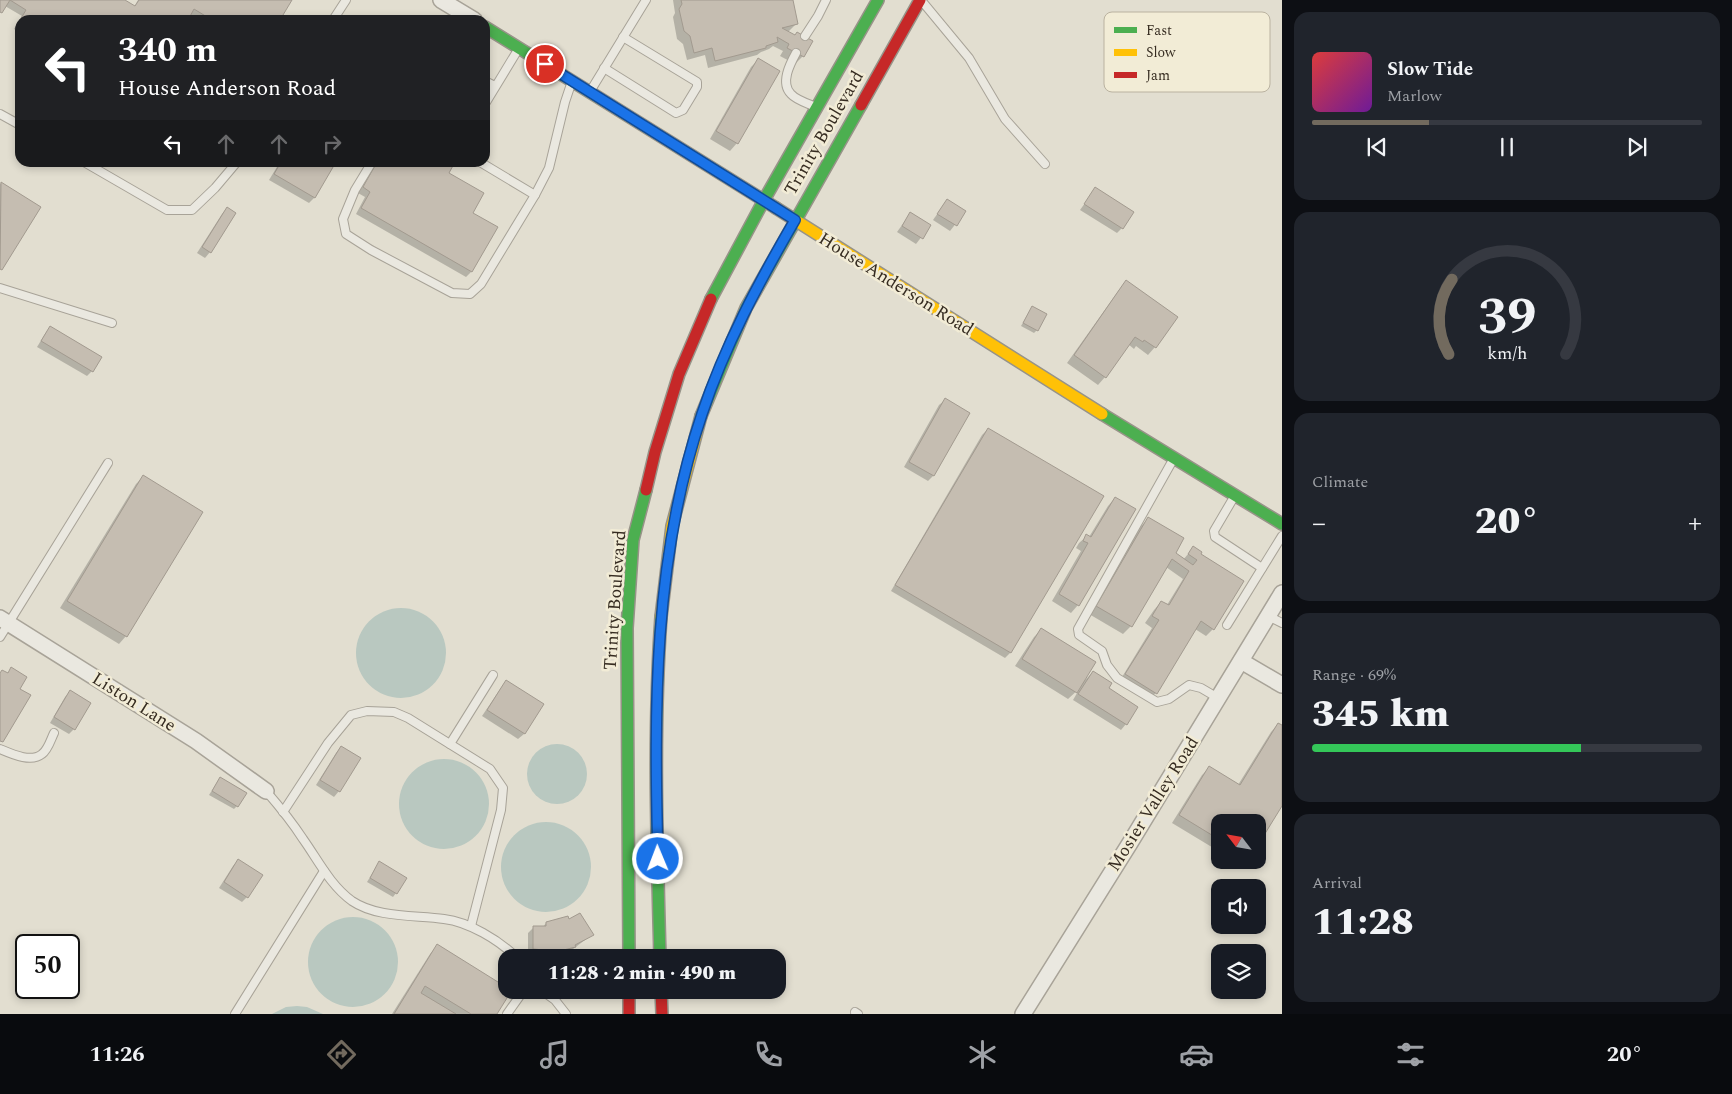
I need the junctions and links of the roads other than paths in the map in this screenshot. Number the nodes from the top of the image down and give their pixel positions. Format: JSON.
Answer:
{"nodes":[{"id":1,"x":346,"y":0,"type":"edge"},
{"id":2,"x":441,"y":0,"type":"edge"},
{"id":3,"x":646,"y":0,"type":"edge"},
{"id":4,"x":826,"y":0,"type":"edge"},
{"id":5,"x":878,"y":0,"type":"edge"},
{"id":6,"x":921,"y":0,"type":"edge"},
{"id":7,"x":336,"y":15,"type":"edge"},
{"id":8,"x":462,"y":15,"type":"edge"},
{"id":9,"x":490,"y":30,"type":"edge"},
{"id":10,"x":805,"y":36,"type":"dead end"},
{"id":11,"x":623,"y":38,"type":"junction"},
{"id":12,"x":519,"y":48,"type":"junction"},
{"id":13,"x":796,"y":53,"type":"dead end"},
{"id":14,"x":604,"y":68,"type":"junction"},
{"id":15,"x":572,"y":81,"type":"junction"},
{"id":16,"x":490,"y":84,"type":"edge"},
{"id":17,"x":495,"y":86,"type":"junction"},
{"id":18,"x":590,"y":92,"type":"junction"},
{"id":19,"x":490,"y":95,"type":"edge"},
{"id":20,"x":816,"y":108,"type":"junction"},
{"id":21,"x":0,"y":114,"type":"edge"},
{"id":22,"x":15,"y":122,"type":"edge"},
{"id":23,"x":1045,"y":164,"type":"dead end"},
{"id":24,"x":93,"y":167,"type":"edge"},
{"id":25,"x":233,"y":167,"type":"edge"},
{"id":26,"x":369,"y":167,"type":"edge"},
{"id":27,"x":488,"y":167,"type":"edge"},
{"id":28,"x":535,"y":195,"type":"junction"},
{"id":29,"x":764,"y":200,"type":"junction"},
{"id":30,"x":795,"y":220,"type":"junction"},
{"id":31,"x":0,"y":288,"type":"edge"},
{"id":32,"x":112,"y":323,"type":"dead end"},
{"id":33,"x":1174,"y":458,"type":"junction"},
{"id":34,"x":108,"y":463,"type":"dead end"},
{"id":35,"x":1235,"y":496,"type":"junction"},
{"id":36,"x":1282,"y":524,"type":"edge"},
{"id":37,"x":1282,"y":536,"type":"edge"},
{"id":38,"x":1262,"y":568,"type":"junction"},
{"id":39,"x":1282,"y":593,"type":"edge"},
{"id":40,"x":1268,"y":616,"type":"junction"},
{"id":41,"x":4,"y":620,"type":"edge"},
{"id":42,"x":1227,"y":624,"type":"dead end"},
{"id":43,"x":1282,"y":624,"type":"edge"},
{"id":44,"x":0,"y":637,"type":"edge"},
{"id":45,"x":1241,"y":661,"type":"junction"},
{"id":46,"x":492,"y":675,"type":"dead end"},
{"id":47,"x":1282,"y":685,"type":"edge"},
{"id":48,"x":1218,"y":698,"type":"junction"},
{"id":49,"x":54,"y":733,"type":"dead end"},
{"id":50,"x":450,"y":744,"type":"junction"},
{"id":51,"x":0,"y":749,"type":"edge"},
{"id":52,"x":266,"y":791,"type":"joint"},
{"id":53,"x":283,"y":812,"type":"junction"},
{"id":54,"x":324,"y":871,"type":"junction"},
{"id":55,"x":471,"y":926,"type":"junction"},
{"id":56,"x":505,"y":949,"type":"edge"},
{"id":57,"x":629,"y":949,"type":"edge"},
{"id":58,"x":660,"y":949,"type":"edge"},
{"id":59,"x":518,"y":999,"type":"edge"},
{"id":60,"x":554,"y":999,"type":"edge"},
{"id":61,"x":629,"y":999,"type":"edge"},
{"id":62,"x":661,"y":999,"type":"edge"},
{"id":63,"x":235,"y":1014,"type":"edge"},
{"id":64,"x":507,"y":1014,"type":"edge"},
{"id":65,"x":566,"y":1014,"type":"edge"},
{"id":66,"x":629,"y":1014,"type":"edge"},
{"id":67,"x":662,"y":1014,"type":"edge"},
{"id":68,"x":1023,"y":1014,"type":"edge"}],
"edges":[{"from":1,"to":7,"type":"lane"},
{"from":2,"to":8,"type":"street"},
{"from":3,"to":11,"type":"lane"},
{"from":4,"to":10,"type":"lane"},
{"from":5,"to":20,"type":"main road","name":"Trinity Boulevard"},
{"from":6,"to":23,"type":"lane"},
{"from":6,"to":30,"type":"main road","name":"Trinity Boulevard"},
{"from":9,"to":12,"type":"main road","name":"House Anderson Road"},
{"from":11,"to":14,"type":"lane"},
{"from":11,"to":14,"type":"lane"},
{"from":12,"to":15,"type":"main road","name":"House Anderson Road"},
{"from":12,"to":17,"type":"lane"},
{"from":13,"to":20,"type":"lane"},
{"from":14,"to":18,"type":"lane"},
{"from":15,"to":18,"type":"main road","name":"House Anderson Road"},
{"from":15,"to":28,"type":"lane"},
{"from":16,"to":17,"type":"lane"},
{"from":17,"to":19,"type":"lane"},
{"from":18,"to":29,"type":"main road","name":"House Anderson Road"},
{"from":20,"to":29,"type":"main road","name":"Trinity Boulevard"},
{"from":21,"to":22,"type":"lane"},
{"from":24,"to":25,"type":"lane"},
{"from":26,"to":28,"type":"lane"},
{"from":27,"to":28,"type":"lane"},
{"from":29,"to":30,"type":"main road","name":"House Anderson Road"},
{"from":29,"to":57,"type":"main road","name":"Trinity Boulevard"},
{"from":30,"to":33,"type":"main road","name":"House Anderson Road"},
{"from":30,"to":58,"type":"main road","name":"Trinity Boulevard"},
{"from":31,"to":32,"type":"lane"},
{"from":33,"to":35,"type":"main road","name":"House Anderson Road"},
{"from":33,"to":48,"type":"lane"},
{"from":34,"to":41,"type":"lane"},
{"from":35,"to":36,"type":"main road","name":"House Anderson Road"},
{"from":35,"to":38,"type":"lane"},
{"from":37,"to":38,"type":"lane"},
{"from":38,"to":42,"type":"lane"},
{"from":39,"to":40,"type":"street","name":"Mosier Valley Road"},
{"from":40,"to":43,"type":"lane"},
{"from":40,"to":45,"type":"street","name":"Mosier Valley Road"},
{"from":41,"to":44,"type":"lane"},
{"from":41,"to":52,"type":"street","name":"Liston Lane"},
{"from":45,"to":47,"type":"street"},
{"from":45,"to":48,"type":"street","name":"Mosier Valley Road"},
{"from":46,"to":50,"type":"lane"},
{"from":48,"to":68,"type":"street","name":"Mosier Valley Road"},
{"from":49,"to":51,"type":"lane"},
{"from":50,"to":53,"type":"lane"},
{"from":50,"to":55,"type":"lane"},
{"from":52,"to":53,"type":"lane"},
{"from":53,"to":54,"type":"lane"},
{"from":54,"to":55,"type":"lane"},
{"from":54,"to":63,"type":"lane"},
{"from":55,"to":56,"type":"lane"},
{"from":59,"to":64,"type":"lane"},
{"from":60,"to":65,"type":"lane"},
{"from":61,"to":66,"type":"main road"},
{"from":62,"to":67,"type":"main road"}]}
